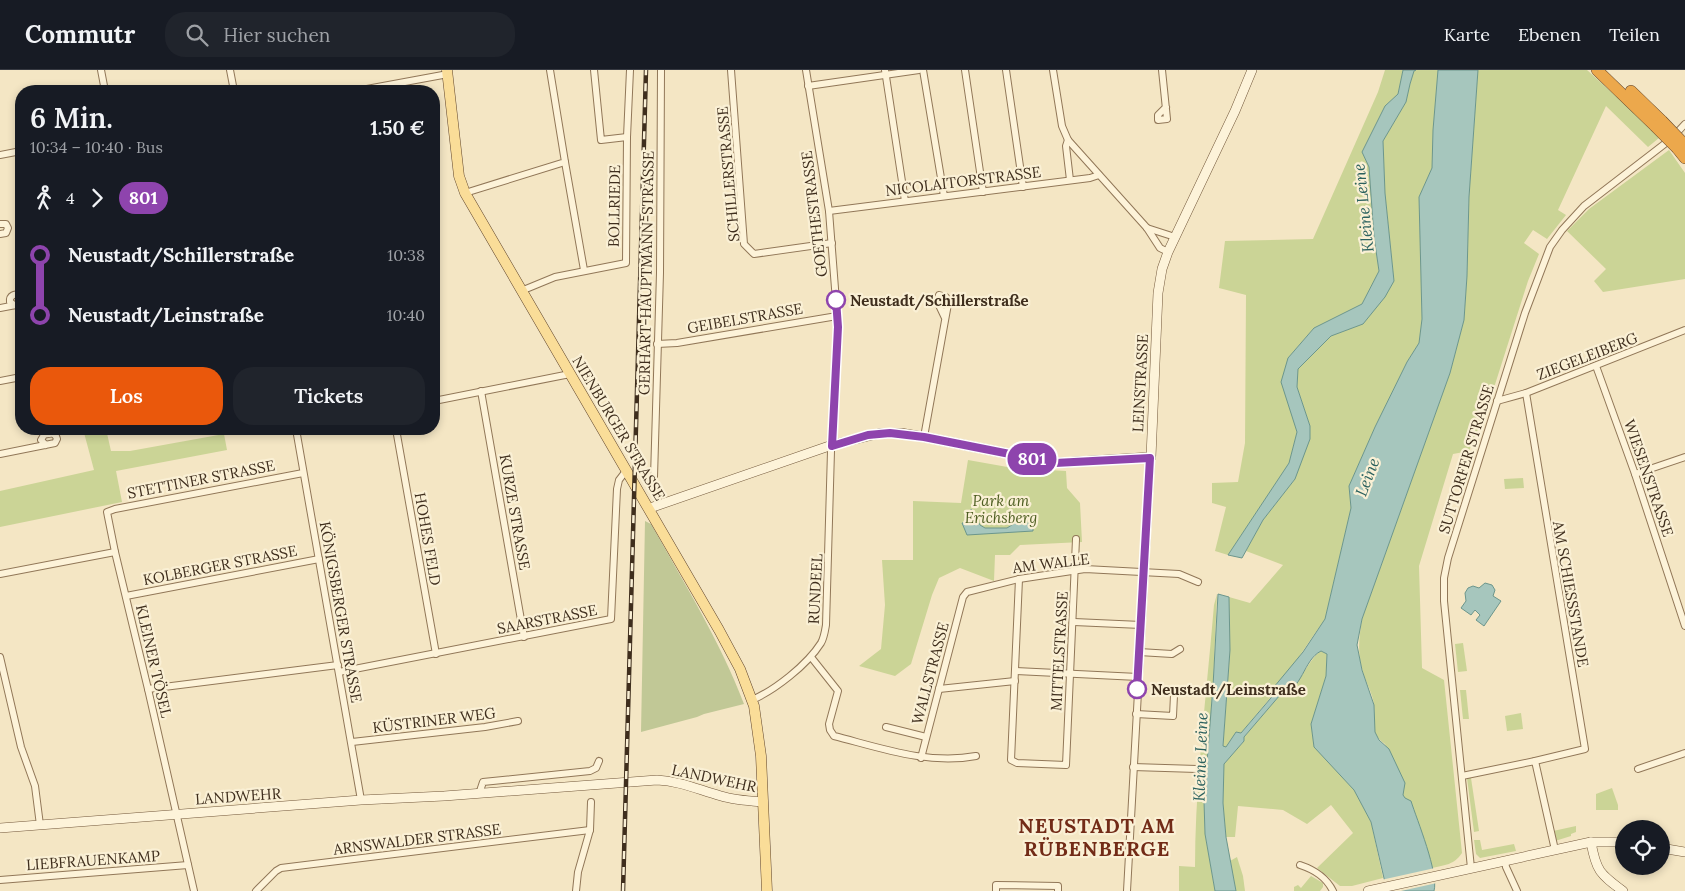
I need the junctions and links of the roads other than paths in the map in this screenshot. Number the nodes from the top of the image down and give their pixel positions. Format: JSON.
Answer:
{"nodes":[{"id":1,"x":101,"y":70,"type":"edge"},
{"id":2,"x":230,"y":70,"type":"edge"},
{"id":3,"x":550,"y":70,"type":"edge"},
{"id":4,"x":594,"y":70,"type":"edge"},
{"id":5,"x":630,"y":70,"type":"edge"},
{"id":6,"x":661,"y":70,"type":"edge"},
{"id":7,"x":731,"y":70,"type":"edge"},
{"id":8,"x":806,"y":70,"type":"edge"},
{"id":9,"x":921,"y":70,"type":"edge"},
{"id":10,"x":965,"y":70,"type":"edge"},
{"id":11,"x":1006,"y":70,"type":"edge"},
{"id":12,"x":1052,"y":70,"type":"edge"},
{"id":13,"x":1162,"y":70,"type":"edge"},
{"id":14,"x":1252,"y":70,"type":"edge"},
{"id":15,"x":1597,"y":70,"type":"edge"},
{"id":16,"x":1609,"y":70,"type":"edge"},
{"id":17,"x":448,"y":72,"type":"edge"},
{"id":18,"x":885,"y":73,"type":"edge"},
{"id":19,"x":103,"y":85,"type":"edge"},
{"id":20,"x":233,"y":85,"type":"edge"},
{"id":21,"x":385,"y":85,"type":"edge"},
{"id":22,"x":808,"y":86,"type":"junction"},
{"id":23,"x":1166,"y":107,"type":"dead end"},
{"id":24,"x":1659,"y":123,"type":"junction"},
{"id":25,"x":1685,"y":124,"type":"edge"},
{"id":26,"x":627,"y":137,"type":"junction"},
{"id":27,"x":1068,"y":140,"type":"junction"},
{"id":28,"x":1681,"y":147,"type":"edge"},
{"id":29,"x":15,"y":152,"type":"edge"},
{"id":30,"x":0,"y":155,"type":"edge"},
{"id":31,"x":1685,"y":158,"type":"edge"},
{"id":32,"x":565,"y":162,"type":"junction"},
{"id":33,"x":1099,"y":175,"type":"junction"},
{"id":34,"x":1070,"y":180,"type":"junction"},
{"id":35,"x":1022,"y":186,"type":"junction"},
{"id":36,"x":984,"y":192,"type":"junction"},
{"id":37,"x":465,"y":193,"type":"junction"},
{"id":38,"x":944,"y":196,"type":"junction"},
{"id":39,"x":905,"y":201,"type":"junction"},
{"id":40,"x":829,"y":212,"type":"junction"},
{"id":41,"x":0,"y":224,"type":"edge"},
{"id":42,"x":1147,"y":228,"type":"junction"},
{"id":43,"x":0,"y":234,"type":"edge"},
{"id":44,"x":1175,"y":237,"type":"junction"},
{"id":45,"x":832,"y":244,"type":"junction"},
{"id":46,"x":1168,"y":252,"type":"junction"},
{"id":47,"x":584,"y":270,"type":"junction"},
{"id":48,"x":521,"y":291,"type":"junction"},
{"id":49,"x":15,"y":295,"type":"edge"},
{"id":50,"x":15,"y":304,"type":"edge"},
{"id":51,"x":15,"y":306,"type":"edge"},
{"id":52,"x":0,"y":308,"type":"edge"},
{"id":53,"x":837,"y":316,"type":"junction"},
{"id":54,"x":945,"y":318,"type":"dead end"},
{"id":55,"x":1685,"y":330,"type":"edge"},
{"id":56,"x":657,"y":344,"type":"junction"},
{"id":57,"x":1596,"y":366,"type":"junction"},
{"id":58,"x":570,"y":374,"type":"junction"},
{"id":59,"x":15,"y":378,"type":"edge"},
{"id":60,"x":0,"y":381,"type":"edge"},
{"id":61,"x":482,"y":391,"type":"junction"},
{"id":62,"x":1526,"y":393,"type":"junction"},
{"id":63,"x":440,"y":400,"type":"edge"},
{"id":64,"x":1497,"y":401,"type":"junction"},
{"id":65,"x":297,"y":435,"type":"edge"},
{"id":66,"x":397,"y":435,"type":"edge"},
{"id":67,"x":924,"y":437,"type":"junction"},
{"id":68,"x":46,"y":445,"type":"dead end"},
{"id":69,"x":832,"y":446,"type":"junction"},
{"id":70,"x":0,"y":454,"type":"edge"},
{"id":71,"x":1685,"y":457,"type":"edge"},
{"id":72,"x":1150,"y":458,"type":"junction"},
{"id":73,"x":626,"y":471,"type":"junction"},
{"id":74,"x":303,"y":473,"type":"junction"},
{"id":75,"x":1635,"y":474,"type":"junction"},
{"id":76,"x":654,"y":477,"type":"dead end"},
{"id":77,"x":650,"y":508,"type":"junction"},
{"id":78,"x":107,"y":514,"type":"joint"},
{"id":79,"x":1076,"y":539,"type":"dead end"},
{"id":80,"x":115,"y":552,"type":"junction"},
{"id":81,"x":319,"y":559,"type":"junction"},
{"id":82,"x":1075,"y":571,"type":"junction"},
{"id":83,"x":1144,"y":572,"type":"junction"},
{"id":84,"x":0,"y":574,"type":"edge"},
{"id":85,"x":1019,"y":579,"type":"junction"},
{"id":86,"x":1198,"y":582,"type":"dead end"},
{"id":87,"x":964,"y":595,"type":"joint"},
{"id":88,"x":126,"y":596,"type":"junction"},
{"id":89,"x":1682,"y":606,"type":"edge"},
{"id":90,"x":1074,"y":622,"type":"junction"},
{"id":91,"x":1141,"y":625,"type":"junction"},
{"id":92,"x":1685,"y":626,"type":"edge"},
{"id":93,"x":524,"y":637,"type":"junction"},
{"id":94,"x":1180,"y":649,"type":"dead end"},
{"id":95,"x":1139,"y":652,"type":"junction"},
{"id":96,"x":436,"y":654,"type":"junction"},
{"id":97,"x":0,"y":657,"type":"edge"},
{"id":98,"x":811,"y":657,"type":"junction"},
{"id":99,"x":338,"y":668,"type":"junction"},
{"id":100,"x":1015,"y":671,"type":"junction"},
{"id":101,"x":1070,"y":673,"type":"junction"},
{"id":102,"x":1138,"y":677,"type":"junction"},
{"id":103,"x":1015,"y":681,"type":"junction"},
{"id":104,"x":148,"y":689,"type":"junction"},
{"id":105,"x":939,"y":690,"type":"junction"},
{"id":106,"x":1174,"y":695,"type":"dead end"},
{"id":107,"x":752,"y":700,"type":"junction"},
{"id":108,"x":1136,"y":714,"type":"junction"},
{"id":109,"x":518,"y":721,"type":"dead end"},
{"id":110,"x":886,"y":727,"type":"dead end"},
{"id":111,"x":926,"y":737,"type":"junction"},
{"id":112,"x":352,"y":742,"type":"junction"},
{"id":113,"x":1685,"y":753,"type":"edge"},
{"id":114,"x":976,"y":756,"type":"dead end"},
{"id":115,"x":921,"y":758,"type":"junction"},
{"id":116,"x":599,"y":761,"type":"dead end"},
{"id":117,"x":1535,"y":761,"type":"junction"},
{"id":118,"x":1133,"y":767,"type":"junction"},
{"id":119,"x":1196,"y":769,"type":"dead end"},
{"id":120,"x":1638,"y":769,"type":"dead end"},
{"id":121,"x":1462,"y":776,"type":"junction"},
{"id":122,"x":479,"y":794,"type":"junction"},
{"id":123,"x":361,"y":800,"type":"junction"},
{"id":124,"x":591,"y":802,"type":"dead end"},
{"id":125,"x":763,"y":802,"type":"junction"},
{"id":126,"x":176,"y":814,"type":"junction"},
{"id":127,"x":40,"y":825,"type":"junction"},
{"id":128,"x":0,"y":828,"type":"edge"},
{"id":129,"x":590,"y":830,"type":"junction"},
{"id":130,"x":1591,"y":842,"type":"junction"},
{"id":131,"x":1615,"y":842,"type":"edge"},
{"id":132,"x":1555,"y":850,"type":"junction"},
{"id":133,"x":1670,"y":850,"type":"edge"},
{"id":134,"x":1685,"y":852,"type":"edge"},
{"id":135,"x":1505,"y":861,"type":"junction"},
{"id":136,"x":1300,"y":865,"type":"dead end"},
{"id":137,"x":188,"y":866,"type":"junction"},
{"id":138,"x":1471,"y":868,"type":"junction"},
{"id":139,"x":0,"y":880,"type":"edge"},
{"id":140,"x":996,"y":888,"type":"edge"},
{"id":141,"x":1058,"y":888,"type":"edge"},
{"id":142,"x":194,"y":891,"type":"edge"},
{"id":143,"x":256,"y":891,"type":"edge"},
{"id":144,"x":576,"y":891,"type":"edge"},
{"id":145,"x":767,"y":891,"type":"edge"},
{"id":146,"x":1126,"y":891,"type":"edge"},
{"id":147,"x":1334,"y":891,"type":"edge"},
{"id":148,"x":1368,"y":891,"type":"edge"},
{"id":149,"x":1517,"y":891,"type":"edge"},
{"id":150,"x":1623,"y":891,"type":"edge"}],
"edges":[{"from":1,"to":19,"type":"street"},
{"from":2,"to":20,"type":"street"},
{"from":3,"to":32,"type":"street"},
{"from":4,"to":26,"type":"street"},
{"from":5,"to":26,"type":"street","name":"BOLLRIEDE"},
{"from":6,"to":56,"type":"street","name":"GERHART-HAUPTMANN-STRASSE"},
{"from":7,"to":45,"type":"street","name":"SCHILLERSTRASSE"},
{"from":8,"to":22,"type":"street","name":"GOETHESTRASSE"},
{"from":9,"to":18,"type":"street"},
{"from":9,"to":38,"type":"street"},
{"from":10,"to":36,"type":"street"},
{"from":11,"to":35,"type":"street"},
{"from":12,"to":27,"type":"street"},
{"from":13,"to":23,"type":"street"},
{"from":14,"to":44,"type":"street","name":"LEINSTRASSE"},
{"from":15,"to":24,"type":"highway"},
{"from":16,"to":24,"type":"highway"},
{"from":17,"to":21,"type":"street"},
{"from":17,"to":37,"type":"main road","name":"NIENBURGER STRASSE"},
{"from":18,"to":22,"type":"street"},
{"from":18,"to":39,"type":"street"},
{"from":22,"to":40,"type":"street","name":"GOETHESTRASSE"},
{"from":24,"to":28,"type":"highway","bridge":true},
{"from":25,"to":64,"type":"street","name":"SUTTORFER STRASSE"},
{"from":26,"to":47,"type":"street","name":"BOLLRIEDE"},
{"from":27,"to":33,"type":"street"},
{"from":27,"to":34,"type":"street"},
{"from":28,"to":31,"type":"highway"},
{"from":29,"to":30,"type":"street"},
{"from":32,"to":37,"type":"street"},
{"from":32,"to":47,"type":"street"},
{"from":33,"to":34,"type":"street","name":"NICOLAITORSTRASSE"},
{"from":33,"to":42,"type":"street"},
{"from":34,"to":35,"type":"street","name":"NICOLAITORSTRASSE"},
{"from":35,"to":36,"type":"street","name":"NICOLAITORSTRASSE"},
{"from":36,"to":38,"type":"street","name":"NICOLAITORSTRASSE"},
{"from":37,"to":48,"type":"main road","name":"NIENBURGER STRASSE"},
{"from":38,"to":39,"type":"street","name":"NICOLAITORSTRASSE"},
{"from":39,"to":40,"type":"street","name":"NICOLAITORSTRASSE"},
{"from":40,"to":45,"type":"street","name":"GOETHESTRASSE"},
{"from":41,"to":43,"type":"street"},
{"from":42,"to":44,"type":"street"},
{"from":42,"to":46,"type":"street"},
{"from":44,"to":46,"type":"street","name":"LEINSTRASSE"},
{"from":45,"to":53,"type":"street","name":"GOETHESTRASSE"},
{"from":46,"to":72,"type":"street","name":"LEINSTRASSE"},
{"from":47,"to":48,"type":"street","name":"BOLLRIEDE"},
{"from":48,"to":58,"type":"main road","name":"NIENBURGER STRASSE"},
{"from":49,"to":50,"type":"street"},
{"from":51,"to":52,"type":"street"},
{"from":53,"to":56,"type":"street","name":"GEIBELSTRASSE"},
{"from":53,"to":69,"type":"street","name":"GOETHESTRASSE"},
{"from":54,"to":67,"type":"street"},
{"from":55,"to":57,"type":"street","name":"ZIEGELEIBERG"},
{"from":56,"to":76,"type":"street","name":"GERHART-HAUPTMANN-STRASSE"},
{"from":57,"to":62,"type":"street","name":"ZIEGELEIBERG"},
{"from":57,"to":75,"type":"street","name":"WIESENSTRASSE"},
{"from":58,"to":61,"type":"street"},
{"from":58,"to":73,"type":"main road","name":"NIENBURGER STRASSE"},
{"from":59,"to":60,"type":"street"},
{"from":61,"to":63,"type":"street"},
{"from":61,"to":93,"type":"street","name":"KURZE STRASSE"},
{"from":62,"to":64,"type":"street","name":"ZIEGELEIBERG"},
{"from":62,"to":117,"type":"street","name":"AM SCHIESSSTANDE"},
{"from":64,"to":121,"type":"street","name":"SUTTORFER STRASSE"},
{"from":65,"to":74,"type":"street","name":"KÖNIGSBERGER STRASSE"},
{"from":66,"to":96,"type":"street","name":"HOHES FELD"},
{"from":67,"to":69,"type":"street"},
{"from":67,"to":72,"type":"street"},
{"from":68,"to":70,"type":"street"},
{"from":69,"to":77,"type":"street"},
{"from":69,"to":98,"type":"street","name":"RUNDEEL"},
{"from":71,"to":75,"type":"street"},
{"from":72,"to":83,"type":"street","name":"LEINSTRASSE"},
{"from":73,"to":77,"type":"main road","name":"NIENBURGER STRASSE"},
{"from":73,"to":93,"type":"street","name":"SAARSTRASSE"},
{"from":74,"to":78,"type":"street","name":"STETTINER STRASSE"},
{"from":74,"to":81,"type":"street","name":"KÖNIGSBERGER STRASSE"},
{"from":75,"to":89,"type":"street","name":"WIESENSTRASSE"},
{"from":77,"to":107,"type":"main road","name":"NIENBURGER STRASSE"},
{"from":78,"to":80,"type":"street","name":"KLEINER TÖSEL"},
{"from":79,"to":82,"type":"street","name":"MITTELSTRASSE"},
{"from":80,"to":84,"type":"street"},
{"from":80,"to":88,"type":"street","name":"KLEINER TÖSEL"},
{"from":81,"to":88,"type":"street","name":"KOLBERGER STRASSE"},
{"from":81,"to":99,"type":"street","name":"KÖNIGSBERGER STRASSE"},
{"from":82,"to":83,"type":"street","name":"AM WALLE"},
{"from":82,"to":85,"type":"street","name":"AM WALLE"},
{"from":82,"to":90,"type":"street","name":"MITTELSTRASSE"},
{"from":83,"to":86,"type":"street","name":"AM WALLE"},
{"from":83,"to":91,"type":"street","name":"LEINSTRASSE"},
{"from":85,"to":87,"type":"street","name":"AM WALLE"},
{"from":85,"to":100,"type":"street"},
{"from":87,"to":105,"type":"street","name":"WALLSTRASSE"},
{"from":88,"to":104,"type":"street","name":"KLEINER TÖSEL"},
{"from":89,"to":92,"type":"street","name":"WIESENSTRASSE"},
{"from":90,"to":91,"type":"street"},
{"from":90,"to":101,"type":"street","name":"MITTELSTRASSE"},
{"from":91,"to":95,"type":"street","name":"LEINSTRASSE"},
{"from":93,"to":96,"type":"street","name":"SAARSTRASSE"},
{"from":94,"to":95,"type":"street"},
{"from":95,"to":102,"type":"street","name":"LEINSTRASSE"},
{"from":96,"to":99,"type":"street","name":"SAARSTRASSE"},
{"from":97,"to":127,"type":"street"},
{"from":98,"to":107,"type":"street","name":"RUNDEEL"},
{"from":98,"to":115,"type":"street"},
{"from":99,"to":104,"type":"street","name":"SAARSTRASSE"},
{"from":99,"to":112,"type":"street","name":"KÖNIGSBERGER STRASSE"},
{"from":100,"to":101,"type":"street"},
{"from":100,"to":103,"type":"street"},
{"from":101,"to":102,"type":"street"},
{"from":101,"to":103,"type":"street","name":"MITTELSTRASSE"},
{"from":102,"to":108,"type":"street","name":"LEINSTRASSE"},
{"from":103,"to":105,"type":"street"},
{"from":104,"to":126,"type":"street","name":"KLEINER TÖSEL"},
{"from":105,"to":111,"type":"street","name":"WALLSTRASSE"},
{"from":106,"to":108,"type":"street"},
{"from":107,"to":125,"type":"main road","name":"NIENBURGER STRASSE"},
{"from":108,"to":118,"type":"street","name":"LEINSTRASSE"},
{"from":109,"to":112,"type":"street","name":"KÜSTRINER WEG"},
{"from":110,"to":111,"type":"street"},
{"from":111,"to":115,"type":"street","name":"WALLSTRASSE"},
{"from":112,"to":123,"type":"street","name":"KÖNIGSBERGER STRASSE"},
{"from":113,"to":120,"type":"street"},
{"from":114,"to":115,"type":"street"},
{"from":116,"to":122,"type":"street"},
{"from":117,"to":121,"type":"street"},
{"from":117,"to":132,"type":"street"},
{"from":118,"to":119,"type":"street"},
{"from":118,"to":146,"type":"street","name":"LEINSTRASSE"},
{"from":121,"to":138,"type":"street","name":"SUTTORFER STRASSE"},
{"from":122,"to":123,"type":"street","name":"LANDWEHR"},
{"from":122,"to":125,"type":"street","name":"LANDWEHR"},
{"from":123,"to":126,"type":"street","name":"LANDWEHR"},
{"from":124,"to":129,"type":"street"},
{"from":125,"to":145,"type":"main road","name":"NIENBURGER STRASSE"},
{"from":126,"to":127,"type":"street","name":"LANDWEHR"},
{"from":126,"to":137,"type":"street","name":"KLEINER TÖSEL"},
{"from":127,"to":128,"type":"street","name":"LANDWEHR"},
{"from":129,"to":143,"type":"street","name":"ARNSWALDER STRASSE"},
{"from":129,"to":144,"type":"street"},
{"from":130,"to":131,"type":"street"},
{"from":130,"to":132,"type":"street"},
{"from":130,"to":150,"type":"street"},
{"from":132,"to":135,"type":"street"},
{"from":133,"to":134,"type":"street"},
{"from":135,"to":138,"type":"street"},
{"from":135,"to":149,"type":"street"},
{"from":136,"to":147,"type":"street"},
{"from":137,"to":139,"type":"street","name":"LIEBFRAUENKAMP"},
{"from":137,"to":142,"type":"street","name":"KLEINER TÖSEL"},
{"from":138,"to":148,"type":"street"},
{"from":140,"to":141,"type":"street"}]}
